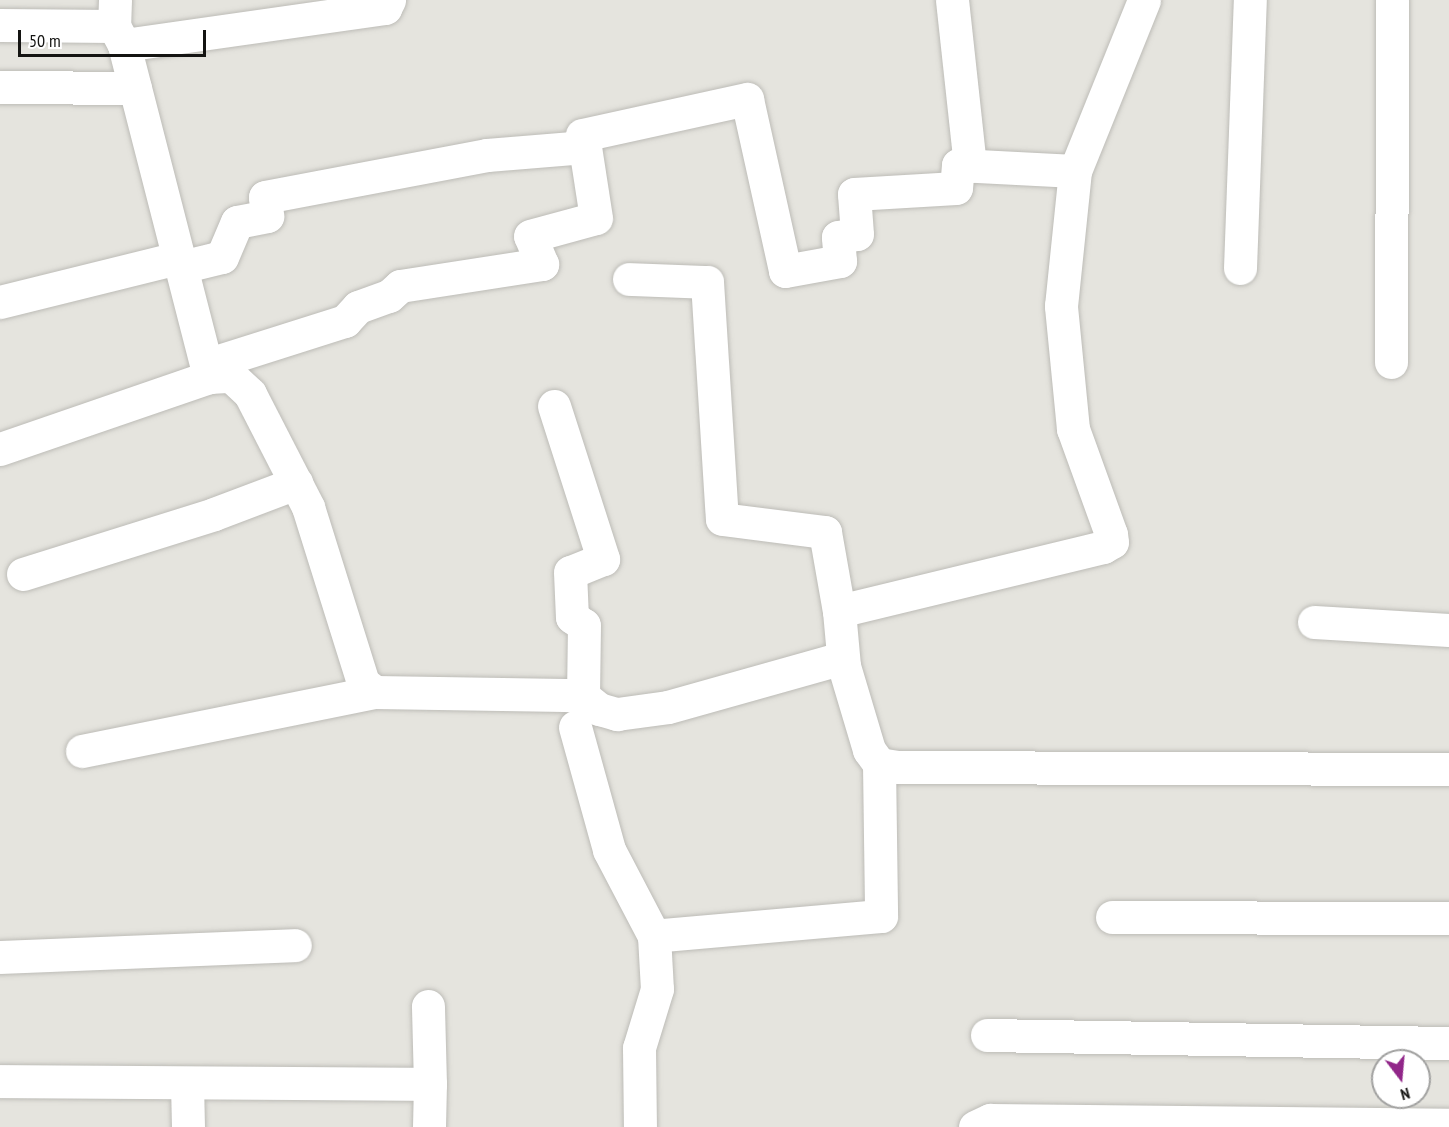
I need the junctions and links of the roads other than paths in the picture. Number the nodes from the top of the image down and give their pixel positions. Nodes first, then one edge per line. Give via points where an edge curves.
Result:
1 (389, 0) edge
2 (952, 0) edge
3 (1144, 0) edge
4 (1250, 0) edge
5 (1392, 0) edge
6 (118, 24) edge
7 (0, 26) edge
8 (0, 87) edge
9 (135, 88) junction
10 (585, 147) junction
11 (970, 166) junction
12 (1076, 171) junction
13 (180, 263) junction
14 (1240, 268) dead end
15 (629, 279) dead end
16 (0, 302) edge
17 (1391, 362) dead end
18 (207, 371) junction
19 (554, 406) dead end
20 (0, 449) edge
21 (296, 483) junction
22 (23, 574) dead end
23 (838, 611) junction
24 (1314, 622) dead end
25 (1449, 630) edge
26 (844, 666) junction
27 (375, 692) junction
28 (579, 712) junction
29 (82, 752) dead end
30 (879, 764) junction
31 (1449, 769) edge
32 (1112, 917) dead end
33 (1449, 918) edge
34 (654, 936) junction
35 (295, 945) dead end
36 (0, 957) edge
37 (428, 1006) dead end
38 (987, 1035) dead end
39 (1449, 1043) edge
40 (0, 1081) edge
41 (187, 1083) junction
42 (430, 1084) junction
43 (1449, 1125) edge
44 (188, 1127) edge
45 (429, 1127) edge
46 (640, 1127) edge
47 (975, 1127) edge

1 - 6 street via 384,8
2 - 11 street
3 - 12 street
4 - 14 street
5 - 17 street
6 - 7 street
6 - 9 street
8 - 9 street
9 - 13 street
10 - 11 street via 582,135 747,99 785,271 840,261 838,237 857,234 854,194 956,188 958,165
10 - 13 street via 487,155 265,196 267,216 237,222 222,257
10 - 18 street via 596,218 530,236 543,264 400,286 388,296 358,307 345,321
11 - 12 street
12 - 23 street via 1061,306 1070,407 1073,429 1112,542
13 - 16 street
13 - 18 street
15 - 23 street via 707,282 722,519 825,532
18 - 20 street
18 - 21 street via 231,376 250,394
19 - 28 street via 603,559 570,572 572,617 584,625
21 - 22 street via 214,514
21 - 27 street via 308,507 363,682
23 - 26 street
24 - 25 street
26 - 28 street via 832,662 668,707 617,714 599,709
26 - 30 street via 870,750
27 - 28 street
27 - 29 street
28 - 34 street via 609,850
30 - 31 street
30 - 34 street via 881,916
32 - 33 street
34 - 46 street via 657,989 639,1048
35 - 36 street
37 - 42 street
38 - 39 street
40 - 41 street
41 - 42 street
41 - 44 street
42 - 45 street
43 - 47 street via 990,1120

